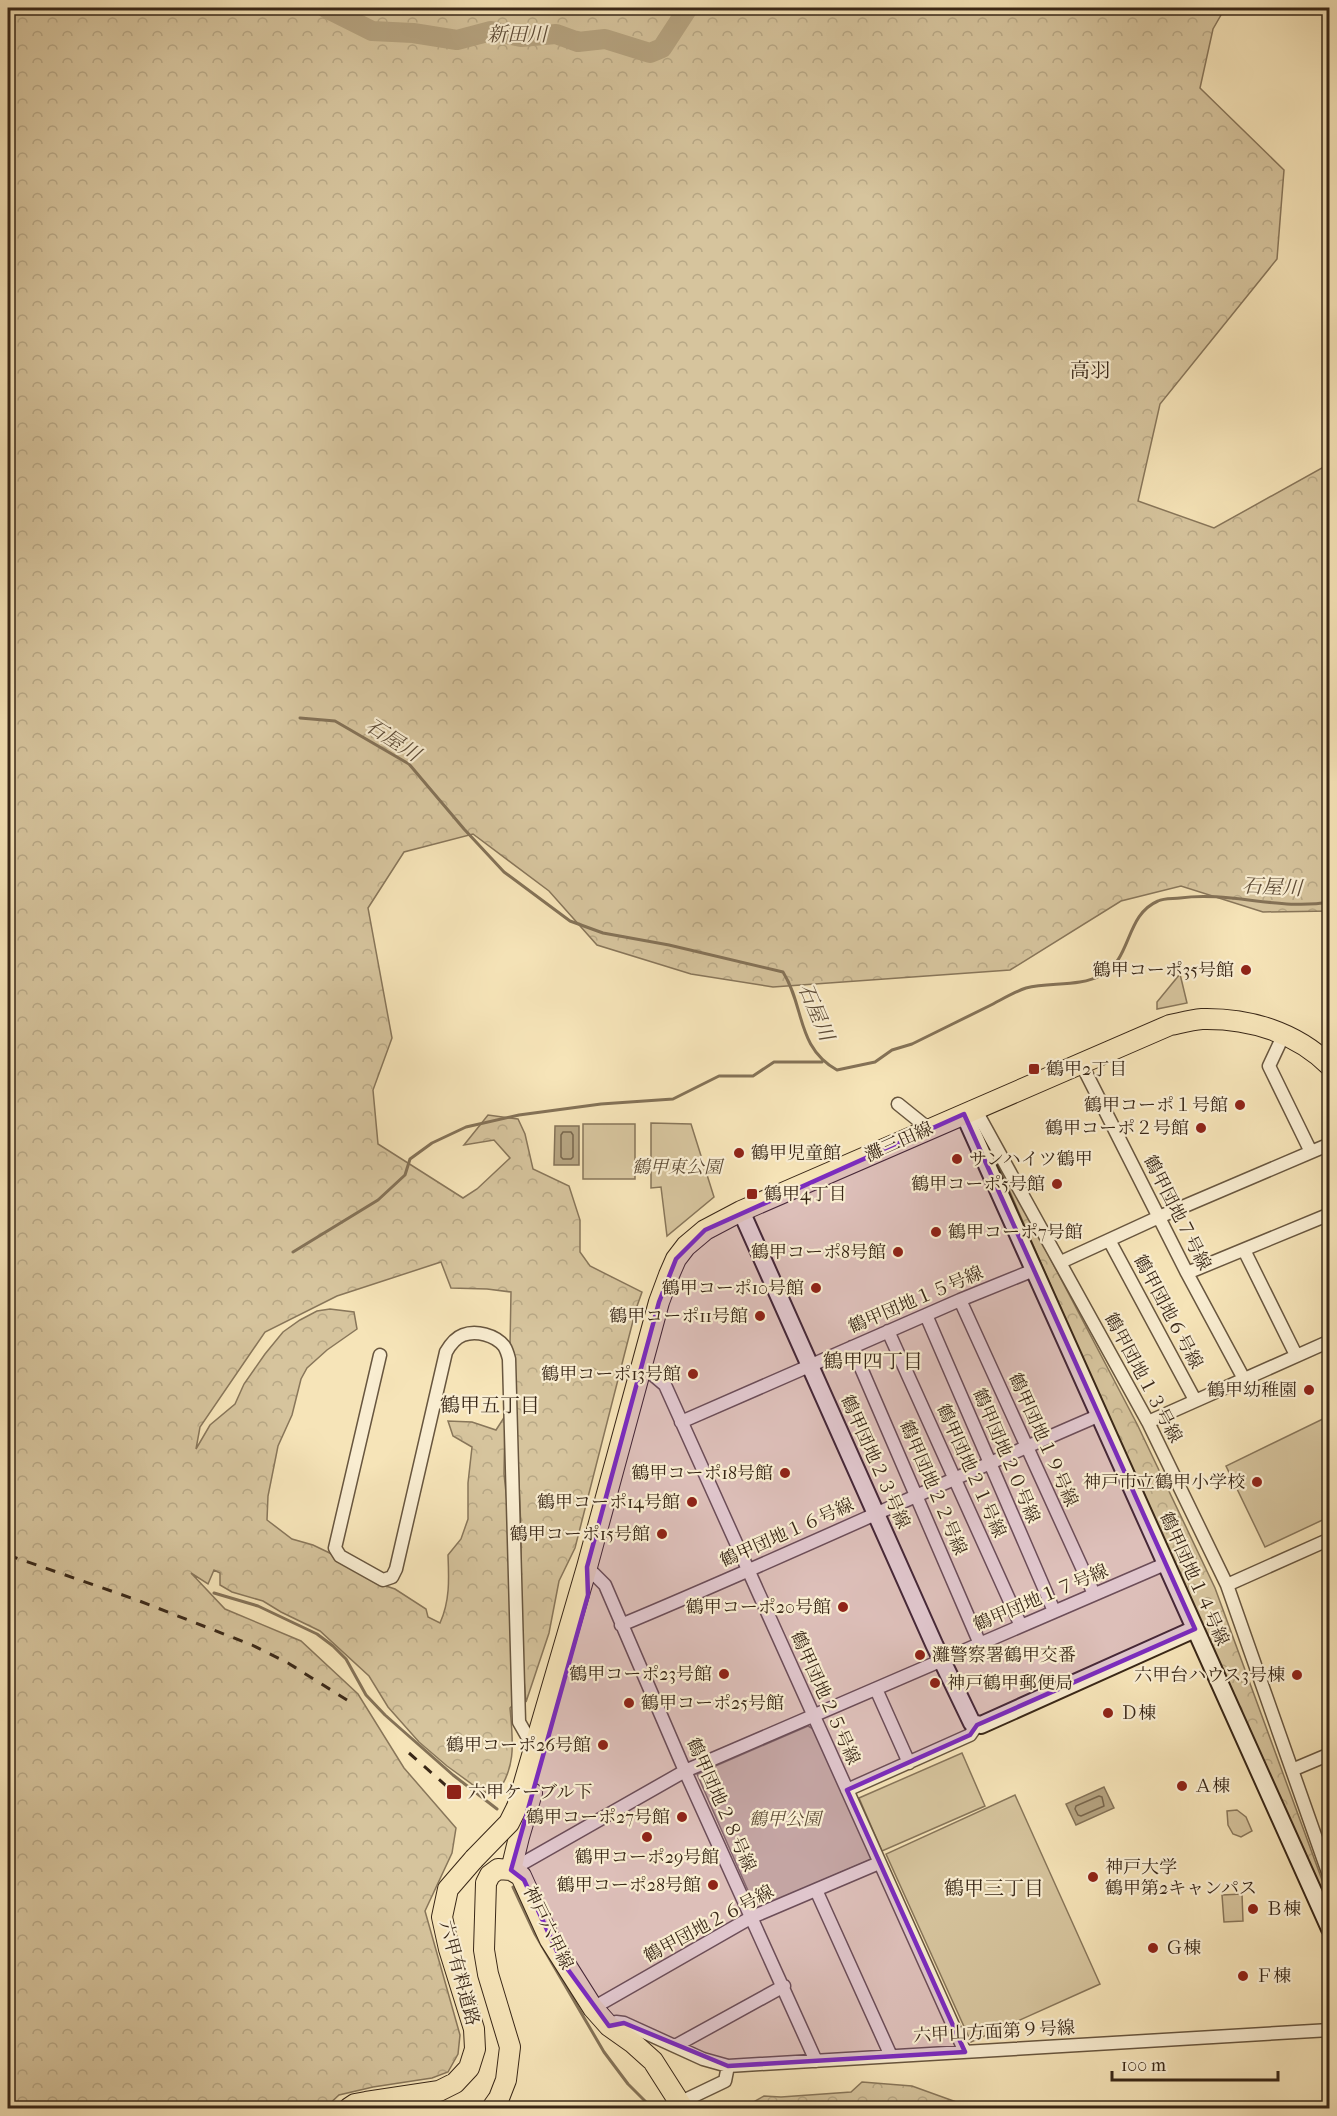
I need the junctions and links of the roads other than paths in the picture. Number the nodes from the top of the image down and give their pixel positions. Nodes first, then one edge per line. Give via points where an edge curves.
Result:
1 (1284, 1034) junction
2 (1081, 1063) junction
3 (1329, 1066) edge
4 (898, 1104) dead end
5 (969, 1112) junction
6 (929, 1129) junction
7 (1329, 1144) edge
8 (1311, 1152) junction
9 (741, 1211) junction
10 (1329, 1214) edge
11 (1159, 1217) junction
12 (1110, 1240) junction
13 (1244, 1250) junction
14 (1061, 1262) junction
15 (1034, 1270) junction
16 (1187, 1273) junction
17 (960, 1300) junction
18 (926, 1315) junction
19 (888, 1331) junction
20 (1329, 1341) edge
21 (852, 1347) junction
22 (380, 1355) dead end
23 (1296, 1355) junction
24 (810, 1365) junction
25 (641, 1371) junction
26 (1244, 1379) junction
27 (1195, 1400) junction
28 (1100, 1415) junction
29 (681, 1422) junction
30 (1148, 1422) junction
31 (1026, 1447) junction
32 (989, 1463) junction
33 (955, 1478) junction
34 (917, 1495) junction
35 (877, 1513) junction
36 (1329, 1539) edge
37 (1165, 1564) junction
38 (587, 1568) junction
39 (748, 1572) junction
40 (1227, 1585) junction
41 (1094, 1594) junction
42 (1054, 1611) junction
43 (621, 1625) junction
44 (1021, 1626) junction
45 (1195, 1629) junction
46 (980, 1644) junction
47 (942, 1659) junction
48 (876, 1689) junction
49 (813, 1716) junction
50 (977, 1725) junction
51 (527, 1736) junction
52 (1329, 1754) edge
53 (909, 1763) junction
54 (1292, 1770) junction
55 (686, 1771) junction
56 (847, 1790) junction
57 (519, 1837) junction
58 (879, 1863) junction
59 (512, 1870) junction
60 (1329, 1878) edge
61 (816, 1890) junction
62 (752, 1917) junction
63 (1329, 1929) edge
64 (784, 1986) junction
65 (593, 2008) junction
66 (609, 2026) junction
67 (1329, 2030) edge
68 (675, 2046) junction
69 (965, 2052) junction
70 (891, 2056) junction
71 (816, 2061) junction
72 (728, 2066) junction
73 (681, 2106) edge
74 (350, 2109) edge
75 (492, 2109) edge

1 - 2 main road, 灘三田線 via 1245,1022 1200,1019 1170,1025
1 - 3 main road, 灘三田線 via 1315,1052
1 - 8 street via 1269,1066
2 - 5 main road, 灘三田線
2 - 11 street, 鶴甲団地７号線
4 - 6 street
5 - 6 main road, 灘三田線
5 - 14 street, 鶴甲団地１３号線
5 - 15 street, 鶴甲団地１４号線
6 - 9 main road, 灘三田線
7 - 8 street
8 - 11 street
9 - 24 street, 鶴甲団地２３号線
9 - 25 main road, 灘三田線 via 705,1230 676,1259 659,1302
10 - 13 street
11 - 12 street
11 - 16 street, 鶴甲団地７号線
12 - 14 street
12 - 27 street, 鶴甲団地６号線
13 - 16 street
13 - 23 street
14 - 30 street, 鶴甲団地１３号線
15 - 17 street, 鶴甲団地１５号線
15 - 28 street, 鶴甲団地１４号線
16 - 26 street, 鶴甲団地７号線
17 - 18 street, 鶴甲団地１５号線
17 - 31 street, 鶴甲団地１９号線
18 - 19 street, 鶴甲団地１５号線
18 - 32 street, 鶴甲団地２０号線
19 - 21 street, 鶴甲団地１５号線
19 - 33 street, 鶴甲団地２１号線
20 - 23 street
21 - 24 street, 鶴甲団地１５号線
21 - 34 street, 鶴甲団地２２号線
22 - 51 street via 335,1548 340,1556 383,1580 392,1577 396,1569 446,1352 452,1342 472,1333 495,1338 504,1346 509,1359 519,1722
23 - 26 street
24 - 29 street, 鶴甲団地１５号線
24 - 35 street, 鶴甲団地２３号線
25 - 29 street, 鶴甲団地２５号線 via 665,1385
25 - 38 main road, 灘三田線
26 - 27 street
27 - 30 street
28 - 31 street, 鶴甲団地１６号線
28 - 37 street, 鶴甲団地１４号線
29 - 39 street, 鶴甲団地２５号線
30 - 40 street, 鶴甲団地１３号線
31 - 32 street, 鶴甲団地１６号線
31 - 41 street, 鶴甲団地１９号線
32 - 33 street, 鶴甲団地１６号線
32 - 42 street, 鶴甲団地２０号線
33 - 34 street, 鶴甲団地１６号線
33 - 44 street, 鶴甲団地２１号線
34 - 35 street, 鶴甲団地１６号線
34 - 46 street, 鶴甲団地２２号線
35 - 39 street, 鶴甲団地１６号線
35 - 47 street, 鶴甲団地２３号線
36 - 40 street
37 - 41 street, 鶴甲団地１７号線
37 - 45 street, 鶴甲団地１４号線
38 - 43 street, 鶴甲団地２８号線 via 605,1585
38 - 51 main road via 572,1588 559,1622
38 - 57 main road via 588,1595
38 - 74 main road, 六甲有料道路, bridge via 517,1808 448,1889 442,1917 474,2029 476,2049 469,2068 455,2084 439,2091 355,2104
39 - 43 street, 鶴甲団地１６号線
39 - 49 street, 鶴甲団地２５号線
40 - 54 street, 鶴甲団地１３号線
41 - 42 street, 鶴甲団地１７号線
42 - 44 street, 鶴甲団地１７号線
43 - 55 street, 鶴甲団地２８号線
44 - 46 street, 鶴甲団地１７号線
45 - 50 street
45 - 63 street, 鶴甲団地１４号線
46 - 47 street, 鶴甲団地１７号線
47 - 48 street, 鶴甲団地１７号線
47 - 50 street, 鶴甲団地２３号線 via 969,1720
48 - 49 street, 鶴甲団地１７号線
48 - 53 street
49 - 55 street, 鶴甲団地１７号線
49 - 56 street, 鶴甲団地２５号線
50 - 53 street via 969,1735
51 - 57 main road via 505,1802 506,1816
52 - 54 street
53 - 56 street
54 - 60 street, 鶴甲団地１３号線
55 - 59 street, 鶴甲団地１７号線
55 - 62 street, 鶴甲団地２８号線
56 - 58 street, 鶴甲団地２５号線
57 - 59 main road
58 - 61 street, 鶴甲団地２６号線
58 - 69 street, 鶴甲団地２５号線
59 - 65 main road, 神戸六甲線 via 524,1880 550,1940
59 - 75 main road, 神戸六甲線 via 496,1870 486,1883 484,1950 510,2047 506,2080
61 - 62 street, 鶴甲団地２６号線
61 - 70 street
62 - 64 street, 鶴甲団地２８号線
62 - 65 street, 鶴甲団地２６号線
64 - 68 street
64 - 71 street, 鶴甲団地２８号線
65 - 66 main road, 神戸六甲線
66 - 68 street via 624,2023
66 - 73 main road, 神戸六甲線 via 653,2061
67 - 69 street, 六甲山方面第９号線
68 - 72 street
69 - 70 street, 六甲山方面第９号線
70 - 71 street, 六甲山方面第９号線
71 - 72 street, 六甲山方面第９号線
72 - 73 street via 725,2081

